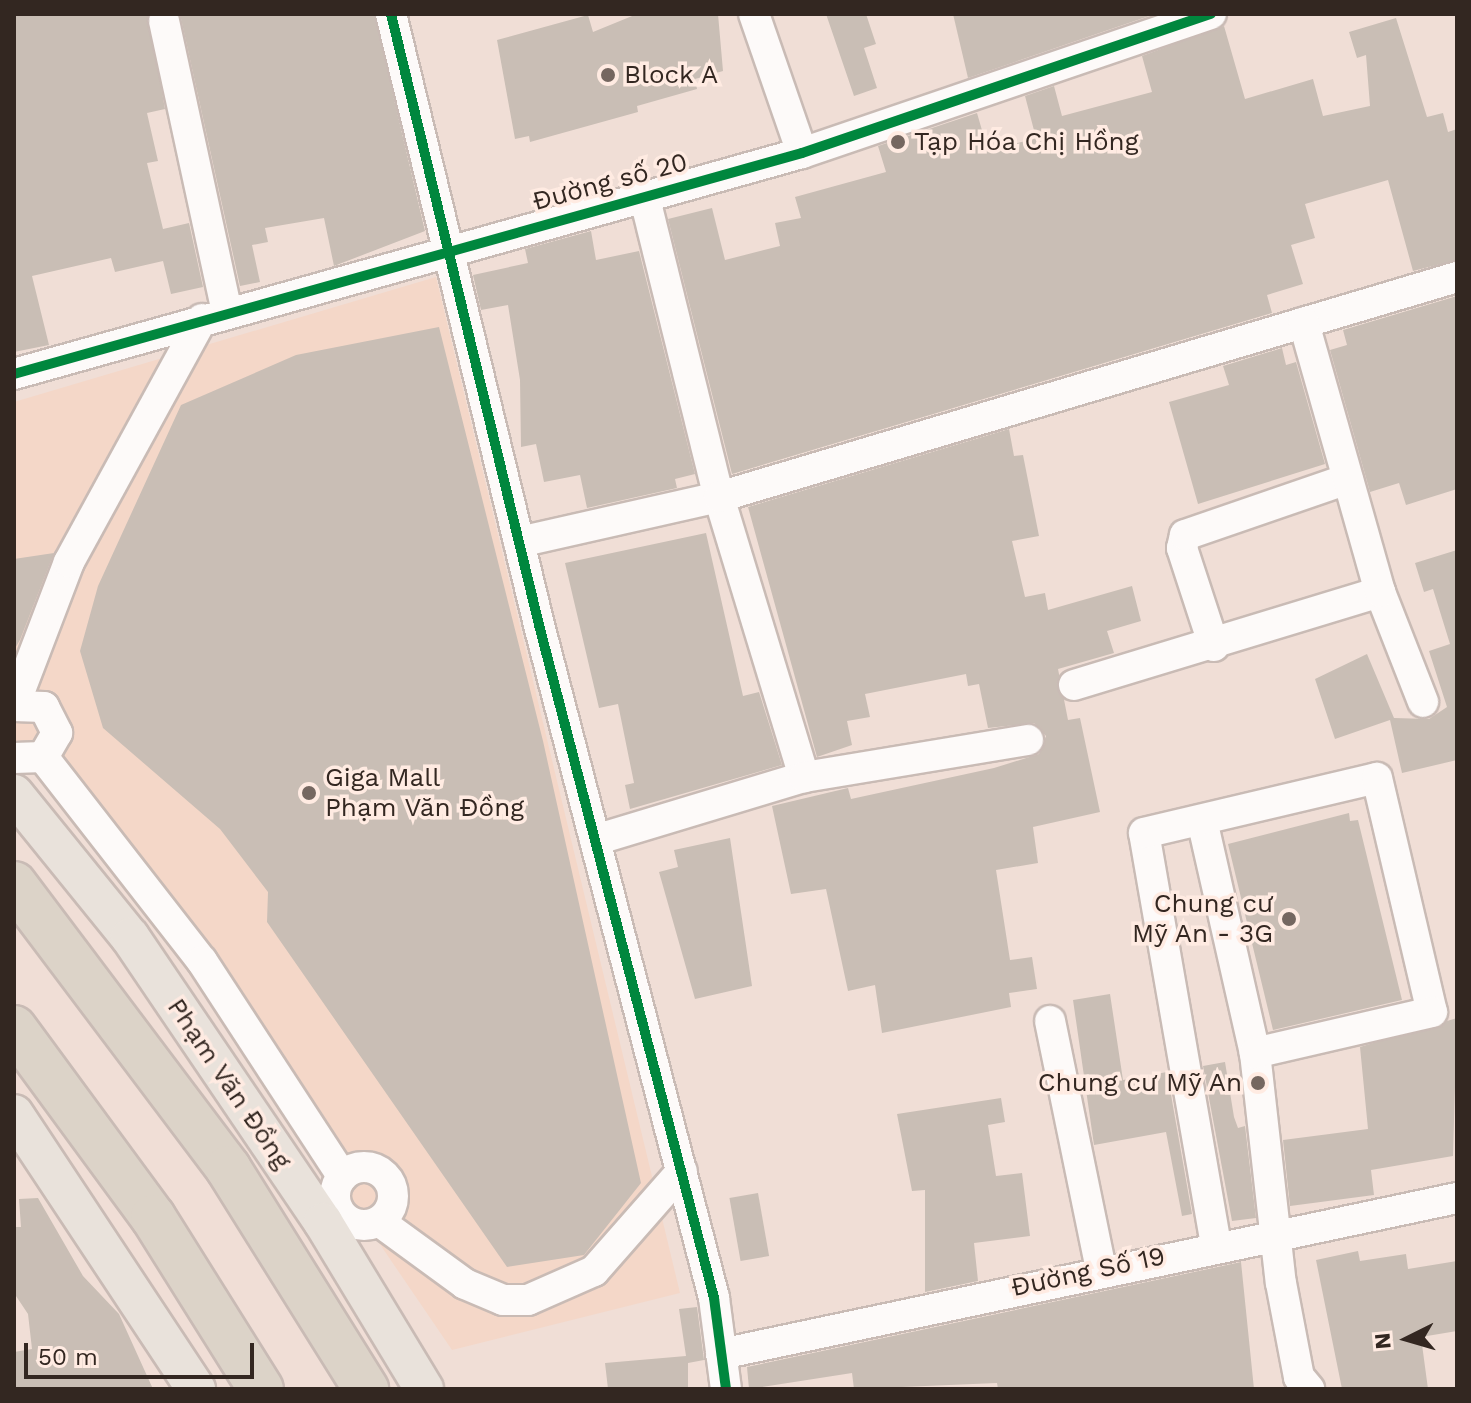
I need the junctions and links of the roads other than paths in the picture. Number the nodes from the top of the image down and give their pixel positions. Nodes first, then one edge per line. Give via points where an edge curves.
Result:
1 (391, 14) edge
2 (754, 14) edge
3 (1211, 14) edge
4 (164, 21) dead end
5 (802, 153) junction
6 (644, 195) junction
7 (450, 247) junction
8 (1457, 277) edge
9 (214, 316) junction
10 (1304, 323) junction
11 (14, 374) edge
12 (1348, 479) junction
13 (719, 497) junction
14 (519, 542) junction
15 (1380, 592) junction
16 (1214, 646) junction
17 (1074, 685) dead end
18 (1423, 702) dead end
19 (14, 706) edge
20 (1028, 740) dead end
21 (29, 757) edge
22 (804, 777) junction
23 (14, 794) edge
24 (1202, 820) junction
25 (595, 840) junction
26 (14, 884) edge
27 (1050, 1021) dead end
28 (14, 1028) edge
29 (1255, 1053) junction
30 (14, 1114) edge
31 (682, 1171) junction
32 (342, 1176) junction
33 (1457, 1198) edge
34 (331, 1217) junction
35 (380, 1222) junction
36 (1277, 1234) junction
37 (1216, 1245) junction
38 (1101, 1269) junction
39 (721, 1354) junction
40 (196, 1389) edge
41 (261, 1389) edge
42 (366, 1389) edge
43 (424, 1389) edge
44 (726, 1389) edge
45 (1309, 1389) edge

1 - 7 street
2 - 5 street
3 - 5 street, Đường số 20
4 - 9 street
5 - 6 street, Đường số 20
6 - 7 street, Đường số 20
6 - 13 street
7 - 9 street, Đường số 20
7 - 14 street
8 - 10 street
9 - 11 street, Đường số 20
9 - 19 street via 69,562
10 - 12 street
10 - 13 street
12 - 15 street
12 - 16 street via 1185,535 1182,548
13 - 14 street
13 - 22 street
14 - 25 street
15 - 16 street
15 - 18 street
16 - 17 street
19 - 21 street via 34,703 51,714 57,733
20 - 22 street
21 - 32 street via 202,961
22 - 25 street
23 - 34 main road, Phạm Văn Đồng via 130,937
24 - 29 street
24 - 29 street via 1377,778 1432,1012
24 - 37 street via 1144,833
25 - 31 street
26 - 42 highway, Phạm Văn Đồng via 228,1168
27 - 38 street
28 - 41 highway via 153,1217
29 - 36 street
30 - 40 main road
31 - 35 street via 594,1271 528,1300 503,1300 465,1284
31 - 39 street
32 - 34 street
32 - 35 street via 370,1167 387,1179 393,1197
33 - 36 street, Đường Số 19
34 - 35 street via 353,1224
34 - 43 main road, Phạm Văn Đồng
36 - 37 street, Đường Số 19
36 - 45 street via 1299,1377
37 - 38 street, Đường Số 19
38 - 39 street, Đường Số 19
39 - 44 street

